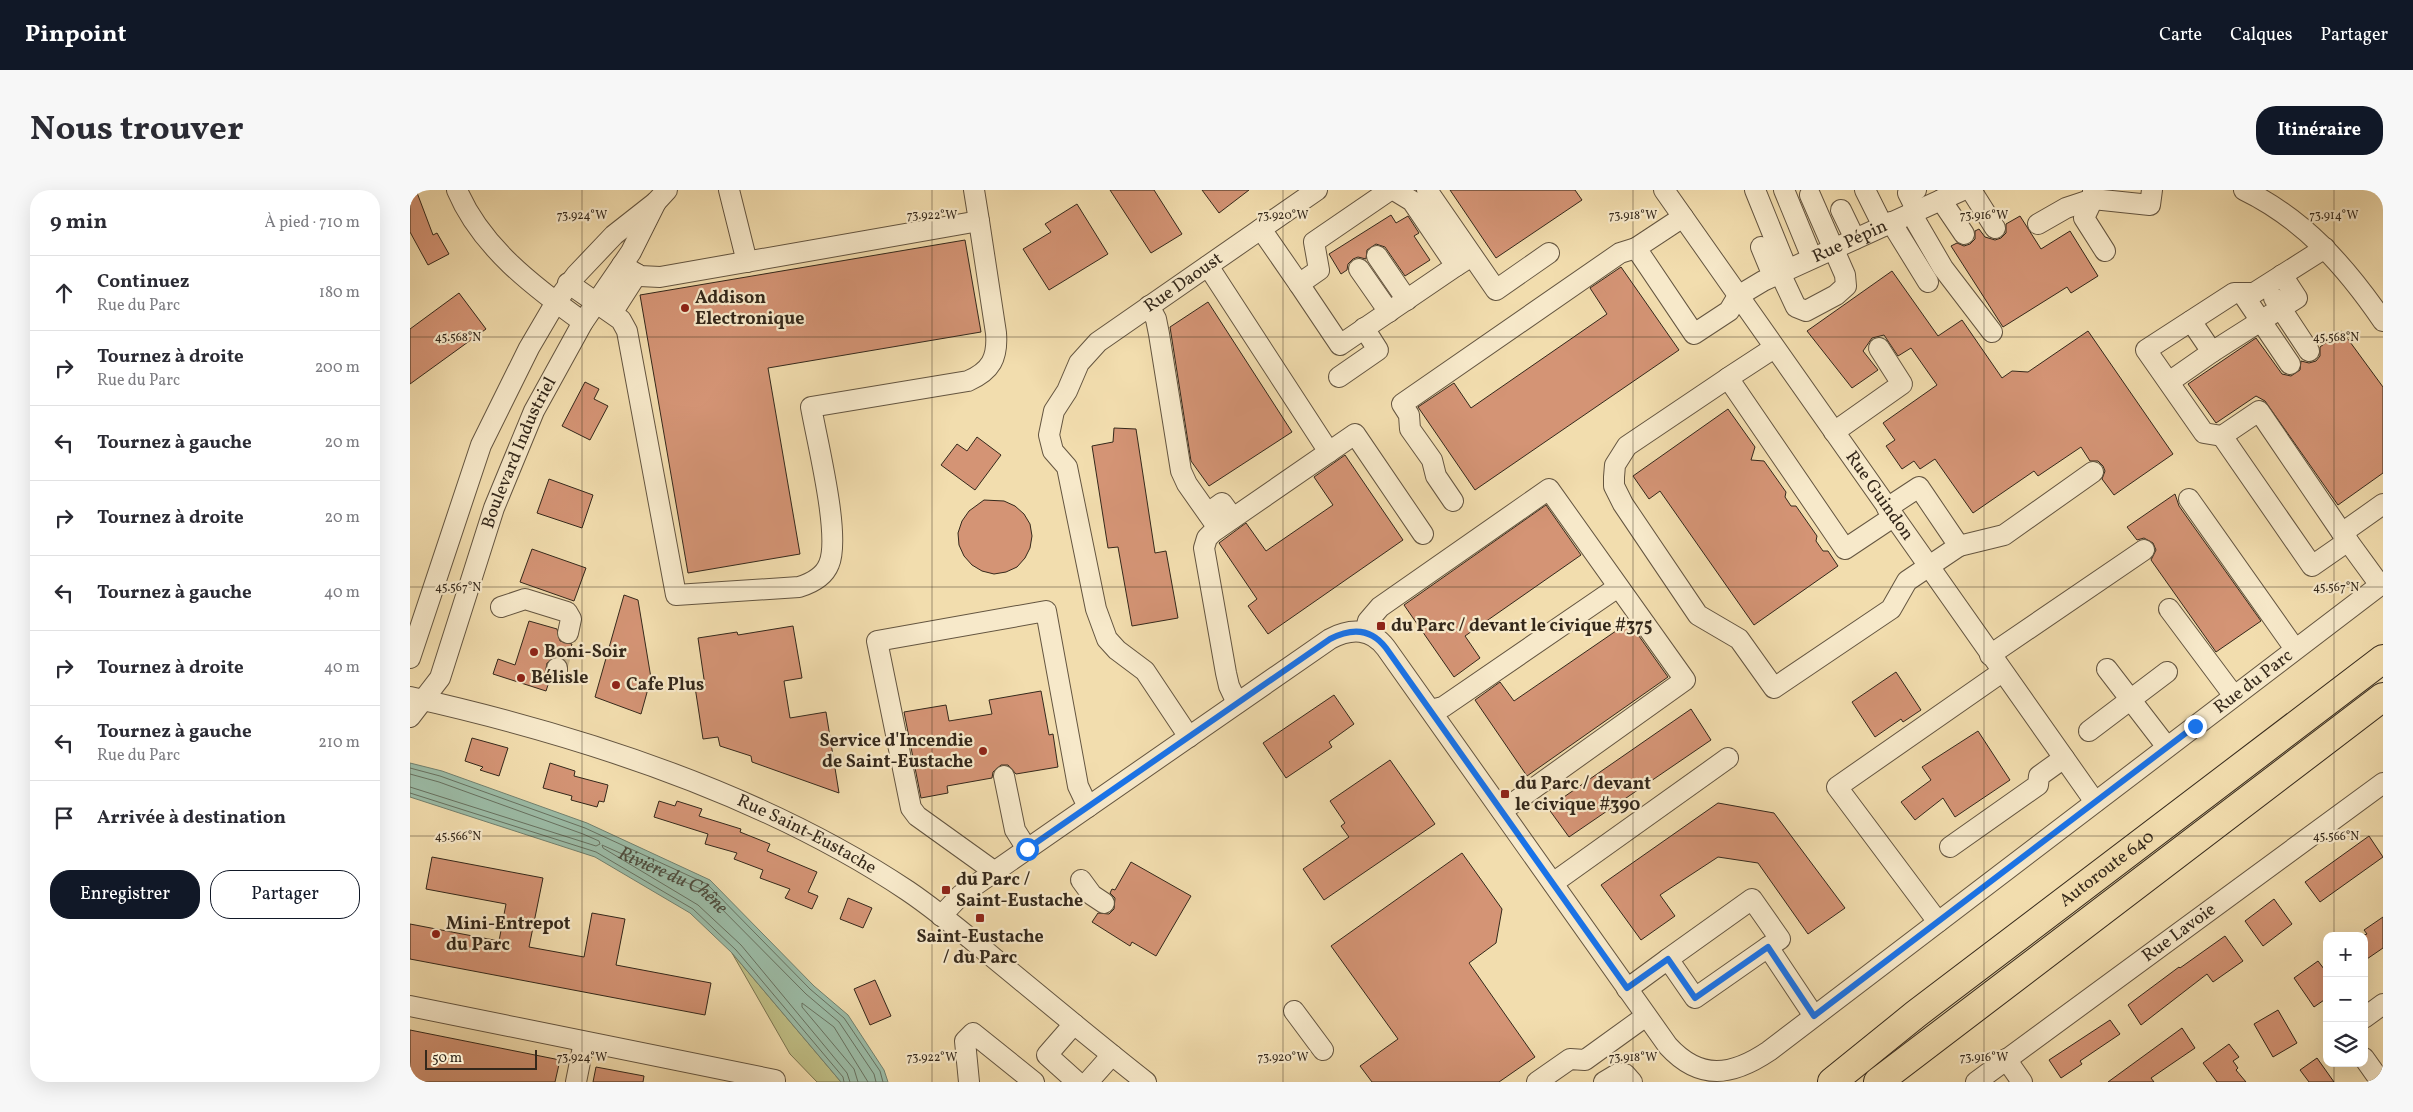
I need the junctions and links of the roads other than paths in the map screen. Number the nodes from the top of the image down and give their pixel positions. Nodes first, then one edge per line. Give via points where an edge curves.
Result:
1 (457, 190) edge
2 (729, 190) edge
3 (974, 190) edge
4 (1390, 190) edge
5 (1394, 190) edge
6 (1427, 190) edge
7 (1664, 190) edge
8 (1755, 190) edge
9 (1784, 190) edge
10 (1865, 190) edge
11 (1963, 190) edge
12 (1971, 190) edge
13 (2152, 190) edge
14 (2244, 190) edge
15 (1305, 193) edge
16 (1810, 194) dead end
17 (2093, 194) edge
18 (662, 196) edge
19 (1912, 200) edge
20 (1941, 200) junction
21 (1842, 210) dead end
22 (1683, 217) junction
23 (979, 221) junction
24 (1887, 224) junction
25 (2038, 224) dead end
26 (1995, 228) dead end
27 (1261, 229) junction
28 (1964, 234) dead end
29 (1855, 239) junction
30 (1761, 247) dead end
31 (1636, 248) junction
32 (2325, 248) junction
33 (1833, 249) junction
34 (2105, 251) dead end
35 (1549, 253) dead end
36 (1377, 256) dead end
37 (1812, 258) junction
38 (1464, 261) junction
39 (747, 262) junction
40 (1208, 266) junction
41 (1359, 269) dead end
42 (630, 270) junction
43 (1780, 273) junction
44 (2274, 280) junction
45 (1928, 282) dead end
46 (568, 283) junction
47 (1299, 284) junction
48 (2242, 293) junction
49 (1738, 296) junction
50 (1407, 300) junction
51 (556, 302) junction
52 (1150, 306) junction
53 (604, 308) junction
54 (2280, 308) junction
55 (1389, 312) junction
56 (2191, 321) junction
57 (2261, 321) junction
58 (2383, 321) edge
59 (583, 322) junction
60 (1364, 328) junction
61 (1992, 332) dead end
62 (1774, 348) junction
63 (1879, 348) dead end
64 (2309, 351) dead end
65 (2212, 352) junction
66 (2290, 364) dead end
67 (1339, 377) dead end
68 (1728, 378) junction
69 (2169, 382) junction
70 (1834, 432) junction
71 (2222, 436) junction
72 (1329, 452) junction
73 (2093, 472) dead end
74 (2188, 499) dead end
75 (1452, 501) dead end
76 (2383, 504) edge
77 (1890, 512) junction
78 (1219, 520) junction
79 (1424, 534) dead end
80 (2345, 537) junction
81 (1959, 546) junction
82 (2144, 550) dead end
83 (1928, 566) junction
84 (2381, 584) edge
85 (1618, 586) junction
86 (501, 607) dead end
87 (2169, 609) dead end
88 (1365, 632) junction
89 (568, 633) tunnel mouth
90 (2383, 645) edge
91 (2295, 649) junction
92 (1990, 655) junction
93 (410, 658) edge
94 (2383, 659) edge
95 (2107, 669) dead end
96 (2002, 672) junction
97 (2168, 672) dead end
98 (2234, 696) junction
99 (2383, 697) edge
100 (416, 699) edge
101 (2131, 699) junction
102 (1237, 703) junction
103 (2383, 705) edge
104 (2320, 707) junction
105 (1431, 710) junction
106 (410, 717) edge
107 (2089, 730) dead end
108 (2339, 731) junction
109 (1189, 737) junction
110 (2167, 747) junction
111 (1728, 758) dead end
112 (2064, 758) junction
113 (1004, 776) dead end
114 (2383, 783) edge
115 (2095, 802) junction
116 (1088, 807) junction
117 (1502, 811) junction
118 (1950, 847) dead end
119 (1027, 849) junction
120 (995, 872) junction
121 (1081, 880) dead end
122 (1553, 883) junction
123 (1104, 903) dead end
124 (941, 916) junction
125 (1938, 922) junction
126 (1768, 947) junction
127 (1668, 959) junction
128 (1627, 988) junction
129 (2383, 1004) edge
130 (410, 1006) edge
131 (1294, 1011) dead end
132 (2368, 1015) edge
133 (1646, 1016) junction
134 (1814, 1016) junction
135 (1074, 1024) junction
136 (584, 1042) junction
137 (1323, 1050) dead end
138 (1047, 1055) junction
139 (1112, 1055) junction
140 (2006, 1059) junction
141 (2368, 1064) edge
142 (1029, 1081) edge
143 (576, 1082) edge
144 (775, 1082) edge
145 (969, 1082) edge
146 (1077, 1082) edge
147 (1088, 1082) edge
148 (1146, 1082) edge
149 (1537, 1082) edge
150 (1604, 1082) edge
151 (1632, 1082) edge
152 (1832, 1082) edge
153 (1878, 1082) edge
154 (1976, 1082) edge
155 (2022, 1082) edge
156 (2381, 1082) edge

1 - 51 street via 486,239
2 - 39 street
3 - 23 street
4 - 47 street via 1314,242 1319,270
5 - 38 street via 1412,201
6 - 38 street
7 - 22 street, Rue Guindon
8 - 43 street
9 - 37 street
10 - 24 street
11 - 20 street, Rue Pépin
12 - 26 street
13 - 17 street via 2150,205
14 - 32 street via 2284,214
15 - 27 street, Rue Daoust
16 - 33 street
17 - 25 street
17 - 34 street via 2084,218
18 - 42 street, Boulevard Industriel
18 - 46 street, Boulevard Industriel via 614,235
19 - 20 street, Rue Pépin
19 - 24 street, Rue Pépin
19 - 61 street via 1943,268
20 - 28 street
21 - 29 street
22 - 31 street
22 - 49 street, Rue Guindon
23 - 39 street
23 - 53 street via 996,332 996,350 986,371 968,381 811,407 834,538 832,557 824,573 809,584 676,594 627,330 621,320
24 - 29 street, Rue Pépin
24 - 45 street
27 - 40 street, Rue Daoust
27 - 47 street
29 - 33 street, Rue Pépin
30 - 43 street
31 - 49 street via 1694,334 1729,311
31 - 75 street via 1620,253 1402,404 1409,415 1410,429 1432,460 1436,476
32 - 44 street
32 - 58 street via 2350,275
33 - 37 street, Rue Pépin
33 - 43 street via 1845,275 1846,286 1812,309 1806,311 1796,306
35 - 38 street via 1496,290
36 - 50 street
37 - 43 street, Rue Pépin
38 - 50 street
39 - 42 street via 660,277 646,277
40 - 52 street, Rue Daoust
40 - 72 street
41 - 55 street
42 - 53 street, Boulevard Industriel
43 - 49 street, Rue Pépin
44 - 48 street via 2254,293
44 - 54 street via 2297,298
46 - 51 street, Boulevard Industriel
46 - 53 street
47 - 60 street via 1340,345
48 - 56 street via 2234,293
48 - 57 street
49 - 62 street, Rue Guindon
50 - 55 street
51 - 59 street
51 - 93 street, Boulevard Industriel via 511,382 481,445
52 - 78 street via 1156,319 1181,471 1187,484
52 - 109 street, Rue Daoust via 1085,354 1051,418 1049,435 1053,451 1067,467 1099,621 1112,646 1145,671
53 - 59 street, Boulevard Industriel
54 - 57 street
54 - 64 street
55 - 60 street
56 - 65 street
56 - 69 street via 2146,350
57 - 65 street
57 - 66 street
59 - 100 street, Boulevard Industriel via 516,449 491,515 440,678
60 - 67 street via 1378,350
62 - 68 street
62 - 70 street, Rue Guindon
63 - 70 street via 1902,384
65 - 69 street
68 - 77 street via 1845,549
68 - 83 street via 1627,446 1615,465 1614,486 1698,615 1739,640 1774,688 1891,608 1907,581
69 - 71 street via 2204,433
70 - 77 street, Rue Guindon
71 - 80 street via 2259,411
71 - 80 street via 2312,566
72 - 78 street
72 - 79 street via 1355,434
73 - 81 street via 2004,535
74 - 91 street
76 - 80 street
77 - 81 street via 1919,487
77 - 83 street, Rue Guindon
78 - 102 street via 1204,548 1226,673
80 - 84 street
81 - 83 street
82 - 92 street
83 - 92 street, Rue Guindon
84 - 91 street, Rue du Parc
85 - 88 street via 1549,490 1380,607 1368,621
85 - 105 street via 1442,707
85 - 117 street via 1685,680
86 - 89 street via 525,598 567,612 571,619
87 - 98 street
88 - 102 street via 1349,631 1330,639
88 - 105 street, Rue du Parc via 1382,642
90 - 104 highway
91 - 98 street, Rue du Parc
92 - 96 street, Rue Guindon
94 - 104 highway, Autoroute 640
95 - 101 street
96 - 112 street, Rue Guindon
96 - 125 street via 1837,787
97 - 101 street
98 - 110 street, Rue du Parc
99 - 108 highway, Autoroute 640
100 - 106 street, Boulevard Industriel
100 - 124 street, Rue Saint-Eustache via 463,709 570,741 722,793 779,818 850,856 910,892
101 - 107 street
101 - 110 street
102 - 109 street
103 - 108 highway
104 - 152 highway, Autoroute 640
105 - 117 street, Rue du Parc
108 - 153 highway, Autoroute 640
109 - 116 street
110 - 115 street, Rue du Parc
111 - 122 street
112 - 115 street, Rue Guindon
112 - 118 street via 2039,776 2038,785
113 - 119 street via 1015,830
114 - 140 street, Rue Lavoie
115 - 125 street, Rue du Parc
116 - 119 street
116 - 120 street via 1078,786 1046,612 877,641 913,813
117 - 122 street, Rue du Parc
119 - 120 street
120 - 124 street via 961,895
121 - 123 street via 1092,895
122 - 128 street, Rue du Parc
124 - 135 street, Rue Saint-Eustache
125 - 134 street, Rue du Parc
126 - 127 street via 1695,998
126 - 127 street via 1780,939 1752,900
126 - 134 street
127 - 128 street
128 - 133 street, Rue du Parc
129 - 132 street
130 - 136 street
131 - 137 street
133 - 134 street, Rue du Parc via 1683,1061 1719,1071 1747,1065
133 - 149 street via 1585,1060 1570,1059
135 - 138 street
135 - 139 street, Rue Saint-Eustache
136 - 143 street
136 - 144 street
138 - 142 street
138 - 146 street
139 - 147 street
139 - 148 street, Rue Saint-Eustache
140 - 154 street, Rue Lavoie
140 - 155 street
141 - 156 street
142 - 145 street via 973,1033 965,1041
150 - 151 street via 1619,1073 1625,1074

